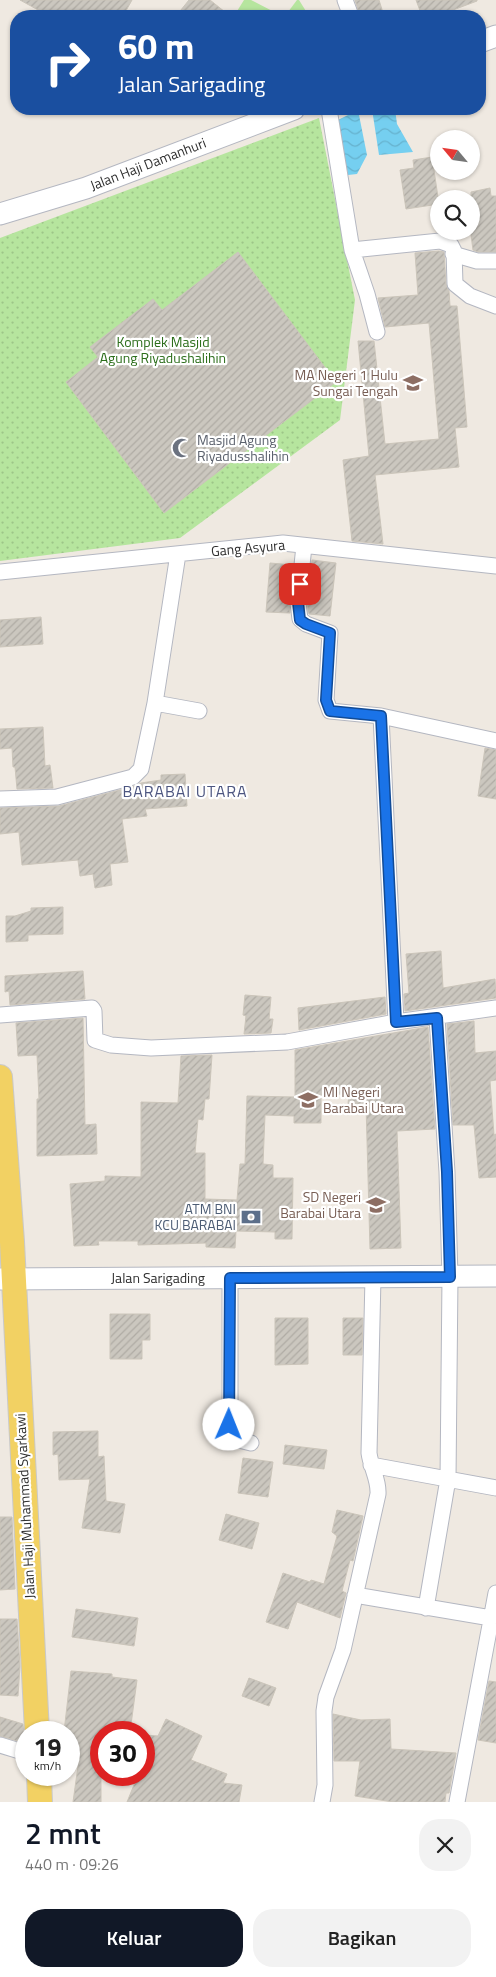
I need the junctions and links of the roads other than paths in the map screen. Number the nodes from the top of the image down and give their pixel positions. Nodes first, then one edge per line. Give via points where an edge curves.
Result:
1 (278, 115) edge
2 (330, 115) edge
3 (0, 214) edge
4 (352, 250) junction
5 (454, 254) junction
6 (496, 260) edge
7 (496, 306) edge
8 (377, 332) dead end
9 (304, 546) junction
10 (178, 554) junction
11 (496, 566) edge
12 (0, 572) edge
13 (155, 704) junction
14 (199, 711) dead end
15 (381, 716) junction
16 (496, 741) edge
17 (0, 798) edge
18 (496, 1008) edge
19 (0, 1015) edge
20 (437, 1018) junction
21 (396, 1022) junction
22 (0, 1077) edge
23 (496, 1276) edge
24 (373, 1277) junction
25 (450, 1277) junction
26 (230, 1278) junction
27 (7, 1279) edge
28 (251, 1443) dead end
29 (371, 1465) junction
30 (448, 1478) junction
31 (496, 1488) edge
32 (496, 1592) edge
33 (354, 1595) junction
34 (426, 1608) junction
35 (491, 1618) junction
36 (36, 1721) edge
37 (0, 1745) edge
38 (15, 1750) edge
39 (39, 1786) edge
40 (40, 1802) edge
41 (322, 1802) edge
42 (457, 1802) edge

1 - 3 street, Jalan Haji Damanhuri via 86,188
2 - 4 street
4 - 5 street via 440,241 451,245
4 - 8 street
5 - 6 street via 477,261
5 - 7 street via 454,284 470,296
9 - 10 street, Gang Asyura via 282,543
9 - 11 street, Gang Asyura
9 - 15 street via 298,602 300,620 330,633 326,700 330,711
10 - 12 street, Gang Asyura
10 - 13 street
13 - 14 street
13 - 17 street via 141,768 133,777 57,797
15 - 16 street
15 - 21 street
18 - 20 street
19 - 21 street via 92,1008 95,1040 111,1045 151,1048 287,1042
20 - 21 street
20 - 25 street
22 - 27 main road, Jalan Haji Muhammad Syarkawi
23 - 25 street, Jalan Sarigading
24 - 25 street, Jalan Sarigading
24 - 26 street, Jalan Sarigading
24 - 29 street
25 - 30 street
26 - 27 street, Jalan Sarigading
26 - 28 street via 230,1438
27 - 36 main road, Jalan Haji Muhammad Syarkawi
29 - 30 street
29 - 33 street via 379,1484 378,1494
30 - 31 street
30 - 34 street
32 - 35 street
33 - 34 street
33 - 41 street via 342,1650 326,1697
34 - 35 street
35 - 42 street
37 - 38 street
39 - 40 main road

